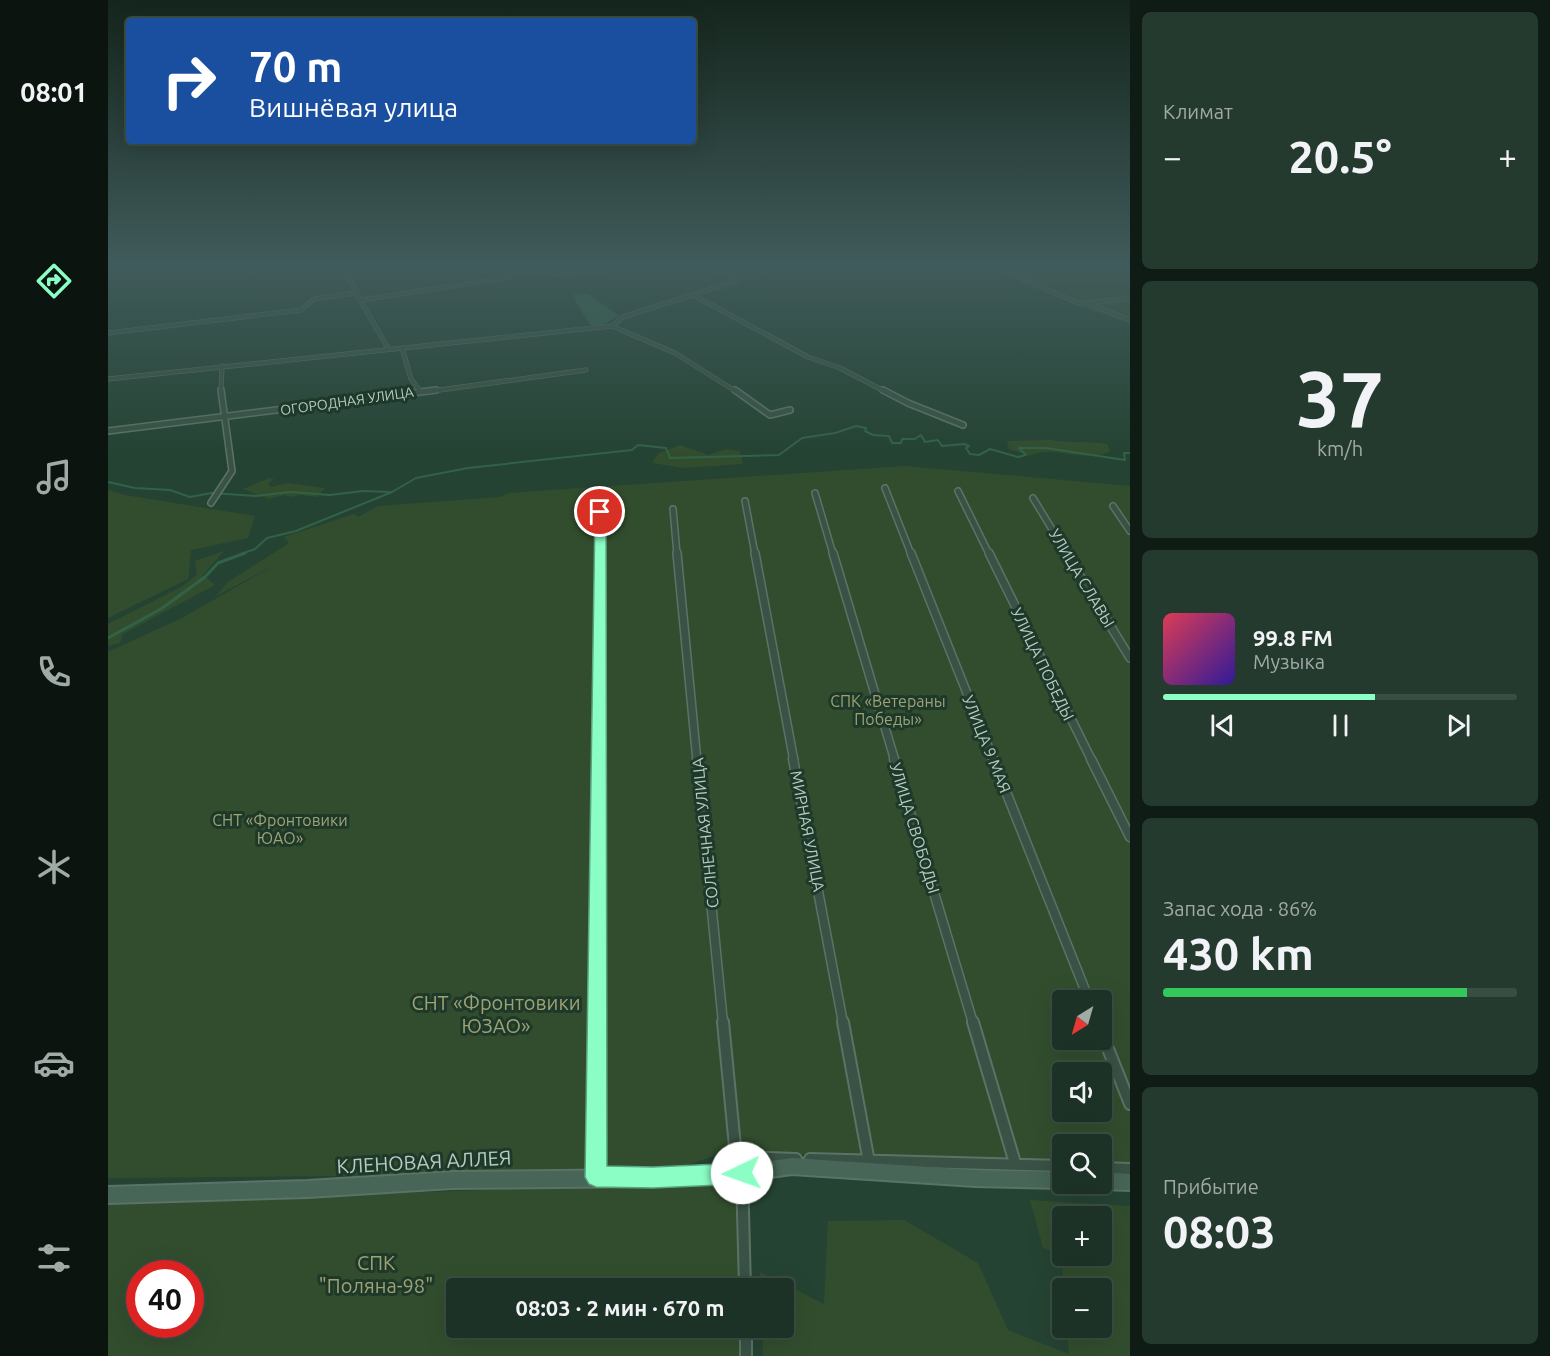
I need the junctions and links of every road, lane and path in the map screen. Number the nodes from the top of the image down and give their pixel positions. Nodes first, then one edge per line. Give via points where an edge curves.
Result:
1 (164, 326) edge
2 (376, 326) edge
3 (609, 326) edge
4 (612, 326) edge
5 (751, 326) edge
6 (108, 333) edge
7 (388, 348) junction
8 (402, 348) junction
9 (222, 366) junction
10 (586, 370) dead end
11 (108, 379) edge
12 (420, 391) junction
13 (790, 410) dead end
14 (225, 416) junction
15 (963, 425) dead end
16 (108, 431) edge
17 (885, 488) dead end
18 (958, 490) dead end
19 (815, 493) dead end
20 (1033, 498) dead end
21 (746, 501) dead end
22 (211, 503) dead end
23 (1113, 506) dead end
24 (673, 509) dead end
25 (600, 512) dead end
26 (1130, 531) edge
27 (1130, 658) edge
28 (1130, 837) edge
29 (1085, 990) edge
30 (1109, 1050) edge
31 (1130, 1104) edge
32 (869, 1162) junction
33 (1015, 1163) junction
34 (1052, 1165) edge
35 (1112, 1168) edge
36 (1130, 1169) edge
37 (742, 1173) junction
38 (596, 1177) junction
39 (1052, 1180) edge
40 (1112, 1181) edge
41 (1130, 1182) edge
42 (108, 1195) edge
43 (745, 1278) edge
44 (746, 1338) edge
45 (746, 1356) edge

1 - 6 street
2 - 7 street
3 - 8 street
4 - 13 street via 646,337 683,356 770,415
5 - 15 street via 808,357
7 - 8 street
7 - 9 street
8 - 12 street via 411,379
9 - 11 street
9 - 14 street
10 - 12 street, ОГОРОДНАЯ УЛИЦА
12 - 14 street, ОГОРОДНАЯ УЛИЦА
14 - 16 street, ОГОРОДНАЯ УЛИЦА
14 - 22 street via 232,471
17 - 29 street, УЛИЦА 9 МАЯ
18 - 28 street, УЛИЦА ПОБЕДЫ
19 - 33 street, УЛИЦА СВОБОДЫ
20 - 27 street, УЛИЦА СЛАВЫ
21 - 32 street, МИРНАЯ УЛИЦА
23 - 26 street
24 - 32 street, СОЛНЕЧНАЯ УЛИЦА via 736,1157
25 - 38 street
30 - 31 street
32 - 33 street
33 - 34 street
35 - 36 street
37 - 38 street, КЛЕНОВАЯ АЛЛЕЯ
37 - 39 street, КЛЕНОВАЯ АЛЛЕЯ via 792,1166
37 - 43 street
38 - 42 street, КЛЕНОВАЯ АЛЛЕЯ
40 - 41 street
44 - 45 street

